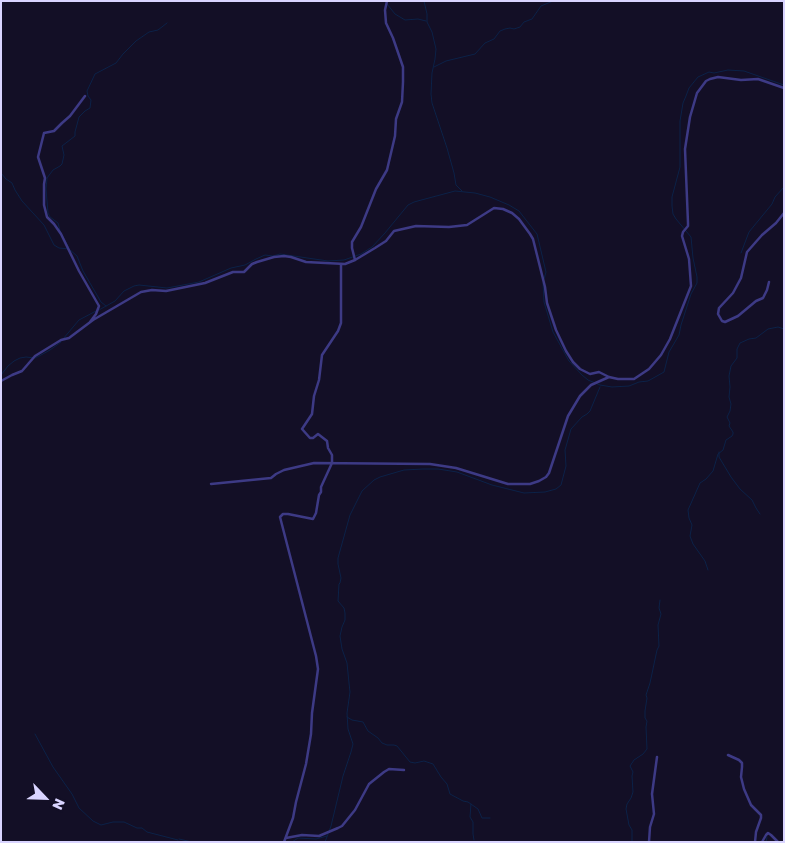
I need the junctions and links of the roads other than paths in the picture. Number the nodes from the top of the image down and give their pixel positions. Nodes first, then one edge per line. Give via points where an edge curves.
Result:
1 (387, 1) edge
2 (784, 88) edge
3 (85, 96) dead end
4 (784, 213) edge
5 (355, 260) junction
6 (341, 264) junction
7 (769, 282) dead end
8 (90, 323) junction
9 (609, 377) junction
10 (1, 380) edge
11 (332, 463) junction
12 (211, 484) dead end
13 (728, 755) dead end
14 (657, 757) dead end
15 (404, 770) dead end
16 (286, 838) junction
17 (284, 842) edge
18 (649, 842) edge
19 (755, 842) edge
20 (762, 842) edge
21 (778, 842) edge

1 - 5 street via 386,23 403,67 402,102 387,170 352,242
2 - 9 street via 758,79 718,77 706,81 697,93 685,149 688,226 682,236 689,259 691,286 666,348 654,364 634,379
3 - 8 street via 54,131 44,132 38,157 45,178 46,213 61,234 99,306
4 - 7 street via 747,252 742,278 733,294 719,308 722,321 738,316 763,298
5 - 6 street
5 - 9 street via 386,241 394,231 416,226 466,225 494,208 508,210 520,219 533,239 551,317 566,351 583,371 590,374 599,372
6 - 8 street via 306,262 284,256 269,258 252,264 244,272 230,273 211,282 166,291 141,292
6 - 11 street via 341,323 322,356 312,414 302,429 310,438 318,434 327,441
8 - 10 street via 34,356 22,371
9 - 11 street via 591,385 580,396 568,416 549,473 530,484 508,484 456,468 430,464
11 - 12 street via 288,468 271,478
11 - 16 street via 321,487 313,519 288,514 280,517 318,668 306,764
13 - 19 street via 742,763 744,789 751,805 761,816
14 - 18 street
15 - 16 street via 390,769 369,784 357,807 338,828 319,836
16 - 17 street
20 - 21 street via 768,834

